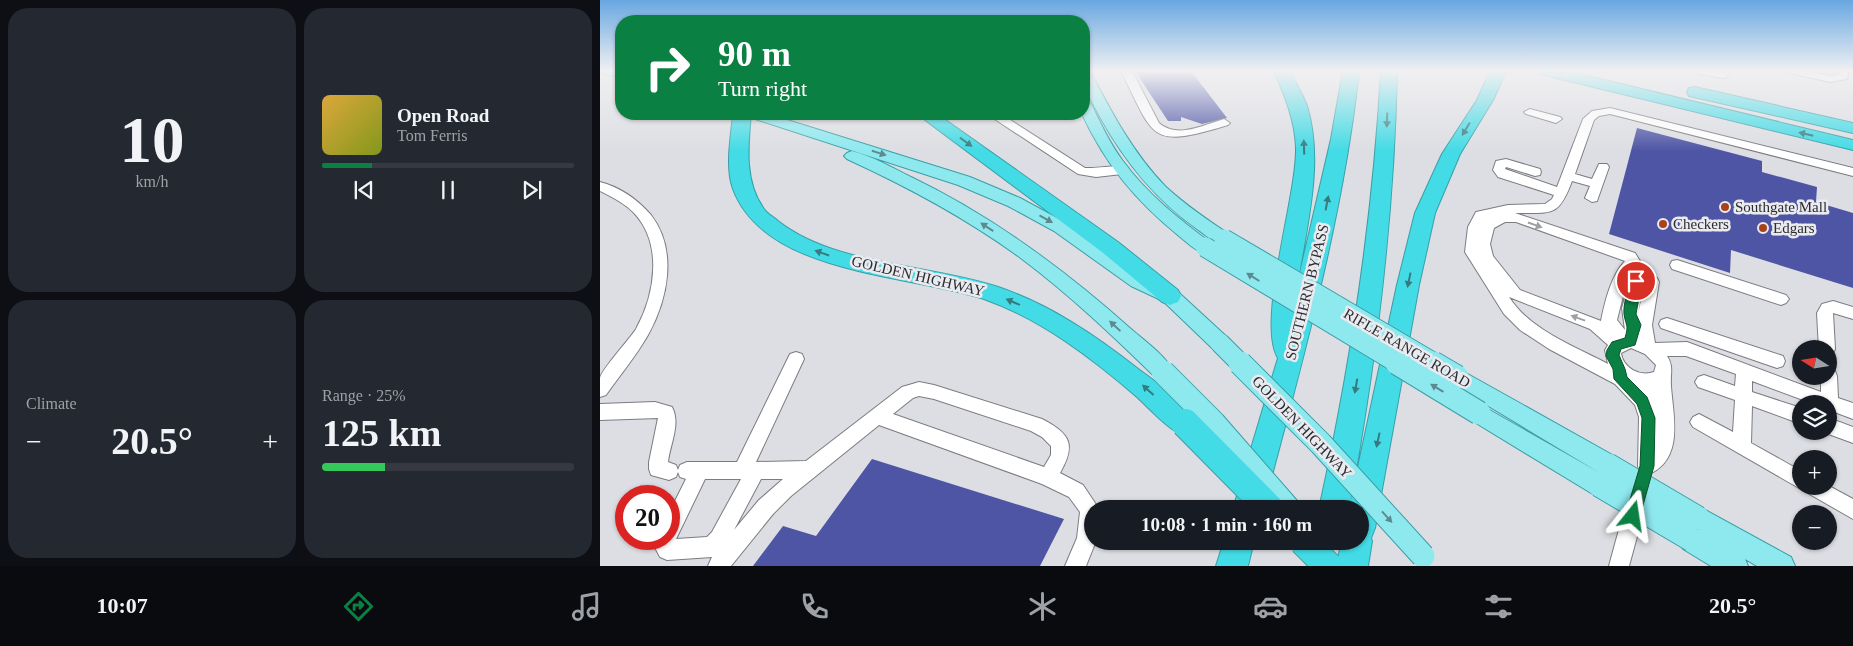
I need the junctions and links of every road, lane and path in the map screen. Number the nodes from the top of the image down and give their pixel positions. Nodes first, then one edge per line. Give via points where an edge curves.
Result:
1 (1098, 97) edge
2 (1140, 97) edge
3 (1294, 97) edge
4 (1348, 97) edge
5 (1388, 97) edge
6 (1486, 97) edge
7 (1677, 97) edge
8 (1715, 97) edge
9 (1530, 112) dead end
10 (1090, 116) edge
11 (1556, 119) dead end
12 (742, 120) edge
13 (769, 120) edge
14 (773, 120) edge
15 (934, 120) edge
16 (1002, 120) edge
17 (1224, 123) dead end
18 (1853, 132) edge
19 (1603, 167) dead end
20 (1122, 170) junction
21 (1535, 172) dead end
22 (1853, 172) edge
23 (1568, 176) junction
24 (1597, 184) junction
25 (600, 186) edge
26 (1561, 193) junction
27 (1592, 198) dead end
28 (1677, 265) dead end
29 (1170, 296) junction
30 (1781, 300) dead end
31 (1853, 312) edge
32 (1667, 324) dead end
33 (1826, 340) edge
34 (1220, 343) joint
35 (1650, 348) junction
36 (1738, 348) junction
37 (1702, 356) junction
38 (796, 359) dead end
39 (1623, 359) junction
40 (1777, 361) dead end
41 (1288, 369) junction
42 (1663, 370) junction
43 (1741, 370) junction
44 (1163, 372) joint
45 (1704, 382) dead end
46 (600, 390) edge
47 (1808, 395) edge
48 (1745, 396) junction
49 (1837, 406) edge
50 (600, 412) edge
51 (1853, 412) edge
52 (1792, 413) edge
53 (878, 417) junction
54 (1699, 422) dead end
55 (1837, 429) edge
56 (1853, 435) edge
57 (1742, 446) junction
58 (1647, 466) junction
59 (810, 470) junction
60 (685, 471) junction
61 (748, 471) junction
62 (1603, 475) junction
63 (1792, 475) edge
64 (1048, 478) junction
65 (680, 490) edge
66 (1827, 495) edge
67 (1251, 500) edge
68 (1261, 500) edge
69 (1281, 500) edge
70 (1336, 500) edge
71 (1366, 500) edge
72 (1853, 510) edge
73 (1695, 529) junction
74 (680, 549) edge
75 (1236, 550) edge
76 (1312, 550) edge
77 (1320, 550) edge
78 (1325, 550) edge
79 (1355, 550) edge
80 (1427, 561) edge
81 (718, 566) edge
82 (1075, 566) edge
83 (1232, 566) edge
84 (1322, 566) edge
85 (1328, 566) edge
86 (1332, 566) edge
87 (1352, 566) edge
88 (1619, 566) edge
89 (1735, 566) edge
90 (1782, 566) edge

1 - 62 main road, RIFLE RANGE ROAD, bridge via 1129,152 1152,182 1194,219 1457,377
2 - 17 street via 1154,125 1162,132 1181,134
41 -> 3 highway via 1283,306 1301,201 1304,147
41 -> 4 highway, SOUTHERN BYPASS via 1319,246
5 -> 70 highway via 1386,164 1378,240 1361,360
6 -> 71 highway via 1451,154 1423,221
18 -> 7 highway
8 - 18 highway
9 - 11 street
10 - 20 main road, RIFLE RANGE ROAD
68 -> 12 highway, GOLDEN HIGHWAY, bridge via 1140,383 1061,326 992,294 832,256 779,234 761,219 747,198 740,173
44 -> 13 main road via 1075,291 988,227 896,175
14 -> 29 main road via 964,181 1014,202 1060,227 1138,281
15 -> 29 highway, GOLDEN HIGHWAY via 1110,246
16 - 20 street via 1082,171
19 - 24 street
62 -> 20 main road, RIFLE RANGE ROAD, bridge via 1478,413 1205,247 1162,214
21 - 26 street via 1506,163 1500,164 1499,170
22 - 23 street via 1610,111 1596,113 1589,119
23 - 24 street
23 - 26 street
24 - 27 street
25 - 46 street via 622,195 639,208 651,223 661,254 661,282 645,325
26 - 39 street via 1558,201 1548,208 1508,209 1481,215 1475,227 1472,252 1509,310 1526,326 1576,357
28 - 30 street
29 - 34 main road, GOLDEN HIGHWAY
31 - 33 street via 1827,308
32 - 36 street
34 -> 80 main road, GOLDEN HIGHWAY, bridge via 1321,444
35 - 37 street via 1686,349
35 - 39 street
35 - 39 street via 1644,340 1643,329 1652,282 1639,278 1630,308 1634,325
35 - 42 street
36 - 40 street
36 - 43 street
37 - 42 street via 1668,360
37 - 43 street
38 - 61 street
39 -> 39 street via 1607,333 1596,325 1515,294 1508,288 1486,257 1483,244 1488,226 1494,220 1517,218 1630,257 1633,261 1620,280 1609,320
39 - 42 street via 1651,382
39 - 58 street via 1646,387 1656,406 1656,430
41 - 67 highway, SOUTHERN BYPASS
42 - 58 street via 1666,434 1660,454
43 - 47 street
43 - 48 street
44 - 69 main road, bridge via 1214,423
45 - 48 street
48 - 52 street
48 - 57 street
49 - 51 street
50 - 60 street via 666,412 668,421 658,469
53 - 59 street
53 - 64 street
53 - 64 street via 908,392 920,389 1036,424 1060,443 1060,456
54 - 57 street
55 - 56 street
57 - 63 street
58 - 88 street
59 - 61 street
59 - 81 street via 766,507
60 - 61 street
60 - 65 street
61 - 74 street via 719,538 710,547
62 - 73 main road, RIFLE RANGE ROAD, bridge
64 - 82 street via 1076,491 1090,510 1087,539
66 - 72 street
73 - 89 main road, RIFLE RANGE ROAD
73 - 90 main road, RIFLE RANGE ROAD
75 - 83 highway
76 - 85 highway, bridge
77 - 86 main road
78 - 84 highway
79 - 87 highway

